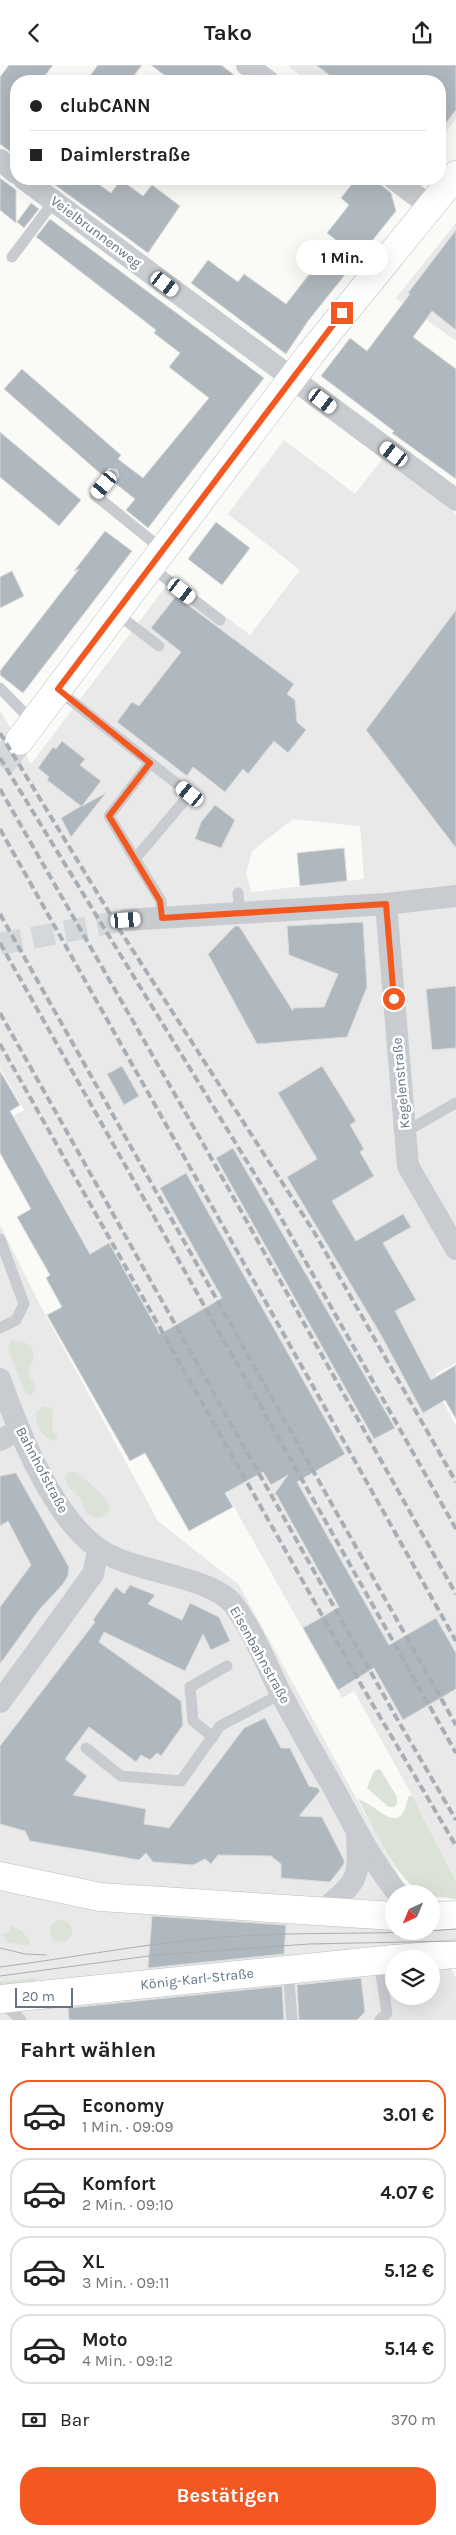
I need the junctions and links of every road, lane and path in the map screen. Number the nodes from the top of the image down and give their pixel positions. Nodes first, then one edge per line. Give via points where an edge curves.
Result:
1 (0, 160) edge
2 (10, 168) edge
3 (456, 175) edge
4 (32, 185) edge
5 (402, 185) edge
6 (54, 201) junction
7 (431, 207) junction
8 (12, 257) dead end
9 (293, 379) junction
10 (112, 475) dead end
11 (456, 500) edge
12 (157, 559) junction
13 (116, 613) junction
14 (220, 620) dead end
15 (159, 646) dead end
16 (0, 688) edge
17 (58, 689) junction
18 (26, 732) joint
19 (150, 763) junction
20 (135, 859) junction
21 (456, 896) edge
22 (386, 904) junction
23 (162, 918) junction
24 (126, 920) tunnel mouth
25 (456, 1103) edge
26 (405, 1132) junction
27 (0, 1239) edge
28 (456, 1249) edge
29 (0, 1328) edge
30 (0, 1379) edge
31 (20, 1430) junction
32 (0, 1440) edge
33 (98, 1555) junction
34 (227, 1666) dead end
35 (281, 1694) junction
36 (0, 1702) edge
37 (213, 1737) junction
38 (86, 1748) dead end
39 (357, 1831) junction
40 (0, 1876) edge
41 (392, 1885) edge
42 (322, 1911) junction
43 (385, 1914) edge
44 (456, 1915) edge
45 (440, 1916) edge
46 (456, 1954) edge
47 (440, 1955) edge
48 (385, 1959) edge
49 (288, 1969) junction
50 (0, 2000) edge
51 (387, 2005) edge
52 (21, 2020) edge
53 (292, 2020) edge
54 (380, 2020) edge

1 - 2 street
3 - 7 main road
4 - 6 street, Veielbrunnenweg
5 - 7 street
6 - 8 lane
6 - 9 street, Veielbrunnenweg
7 - 9 main road via 352,301
9 - 11 street, Veielbrunnenweg
9 - 12 main road
10 - 12 lane via 96,495
12 - 13 main road
12 - 14 lane
13 - 15 lane
13 - 17 main road
16 - 18 lane
17 - 18 main road
17 - 19 lane
19 - 20 lane via 109,816
19 - 20 lane via 190,794
20 - 23 lane via 160,901
21 - 22 street
22 - 23 street via 239,903
22 - 26 street, Kegelenstraße
23 - 24 street
25 - 26 lane
26 - 28 street, Kegelenstraße via 408,1166
27 - 29 lane via 24,1304 16,1320
30 - 31 street, Bahnhofstraße
31 - 32 street
31 - 33 street, Bahnhofstraße via 57,1503
33 - 35 street, Eisenbahnstraße via 110,1556 224,1595 245,1622
33 - 36 street via 93,1574
34 - 37 lane via 190,1687 193,1721
35 - 37 lane via 220,1726
35 - 39 street, Eisenbahnstraße
37 - 38 lane via 181,1781 121,1776
39 - 41 street, Eisenbahnstraße
39 - 42 street, Eisenbahnstraße via 358,1873 353,1884
40 - 42 main road via 100,1897
42 - 43 main road
44 - 45 main road
46 - 47 main road, König-Karl-Straße
48 - 49 main road, König-Karl-Straße
49 - 50 main road, König-Karl-Straße
49 - 53 lane
50 - 52 lane
51 - 54 lane via 387,2013

